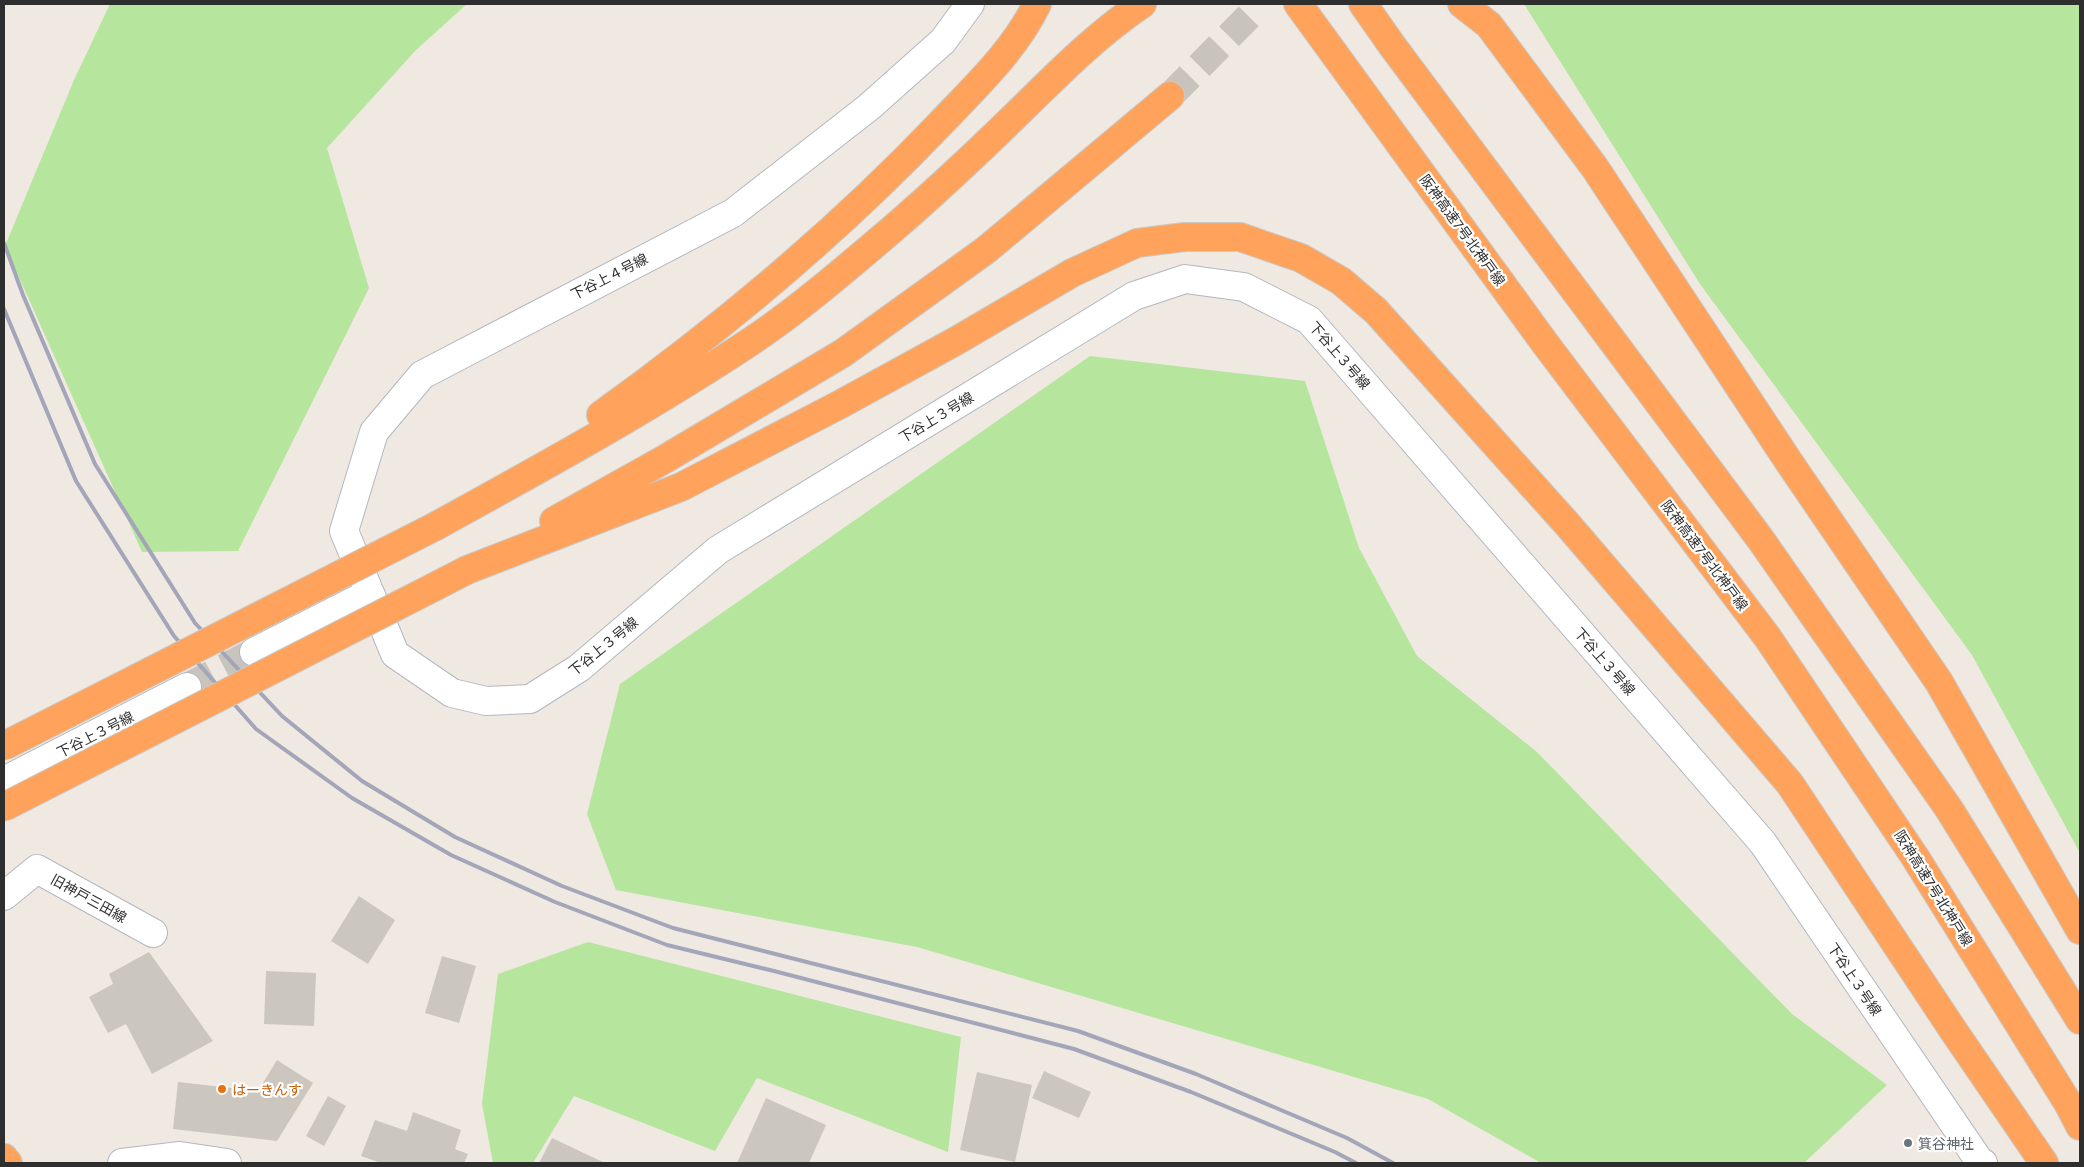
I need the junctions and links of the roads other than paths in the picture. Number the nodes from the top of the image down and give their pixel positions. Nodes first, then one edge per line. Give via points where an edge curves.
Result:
1 (970, 4) edge
2 (1037, 4) edge
3 (1142, 4) edge
4 (1298, 4) edge
5 (1363, 4) edge
6 (1462, 4) edge
7 (1170, 96) tunnel mouth
8 (436, 526) junction
9 (467, 570) junction
10 (370, 593) junction
11 (254, 652) tunnel mouth
12 (187, 686) tunnel mouth
13 (4, 746) edge
14 (4, 781) edge
15 (4, 807) edge
16 (4, 896) edge
17 (2080, 930) edge
18 (153, 933) dead end
19 (2080, 1020) edge
20 (2074, 1115) edge
21 (4, 1158) edge
22 (8, 1163) edge
23 (122, 1163) edge
24 (227, 1163) edge
25 (1983, 1163) edge
26 (2044, 1163) edge

1 - 10 street, 下谷上４号線 via 943,41 869,107 733,213 422,375 374,432 344,531
2 - 8 highway via 1003,56 973,90 908,158 775,279 709,335 628,396 548,454
3 - 8 highway via 1093,41 877,242 793,310 747,344 637,413
4 - 20 highway, 阪神高速7号北神戸線 via 1547,346 1768,638 1915,857
5 - 19 highway via 1761,540 1949,809
6 - 17 highway via 1488,25 1595,168 1939,682
7 - 9 highway via 986,250 843,353 665,459
8 - 13 highway, bridge
9 - 15 highway, bridge
9 - 26 highway via 681,487 956,342 1072,272 1137,243 1185,237 1240,237 1301,258 1342,281 1376,311 1568,525 1790,784
10 - 11 street
10 - 25 street, 下谷上３号線 via 395,654 452,693 486,701 530,699 579,668 718,550 1134,296 1185,279 1244,287 1309,320 1763,842 1920,1076
12 - 14 street, 下谷上３号線
16 - 18 street, 旧神戸三田線 via 37,869
21 - 22 highway
23 - 24 street via 180,1156

